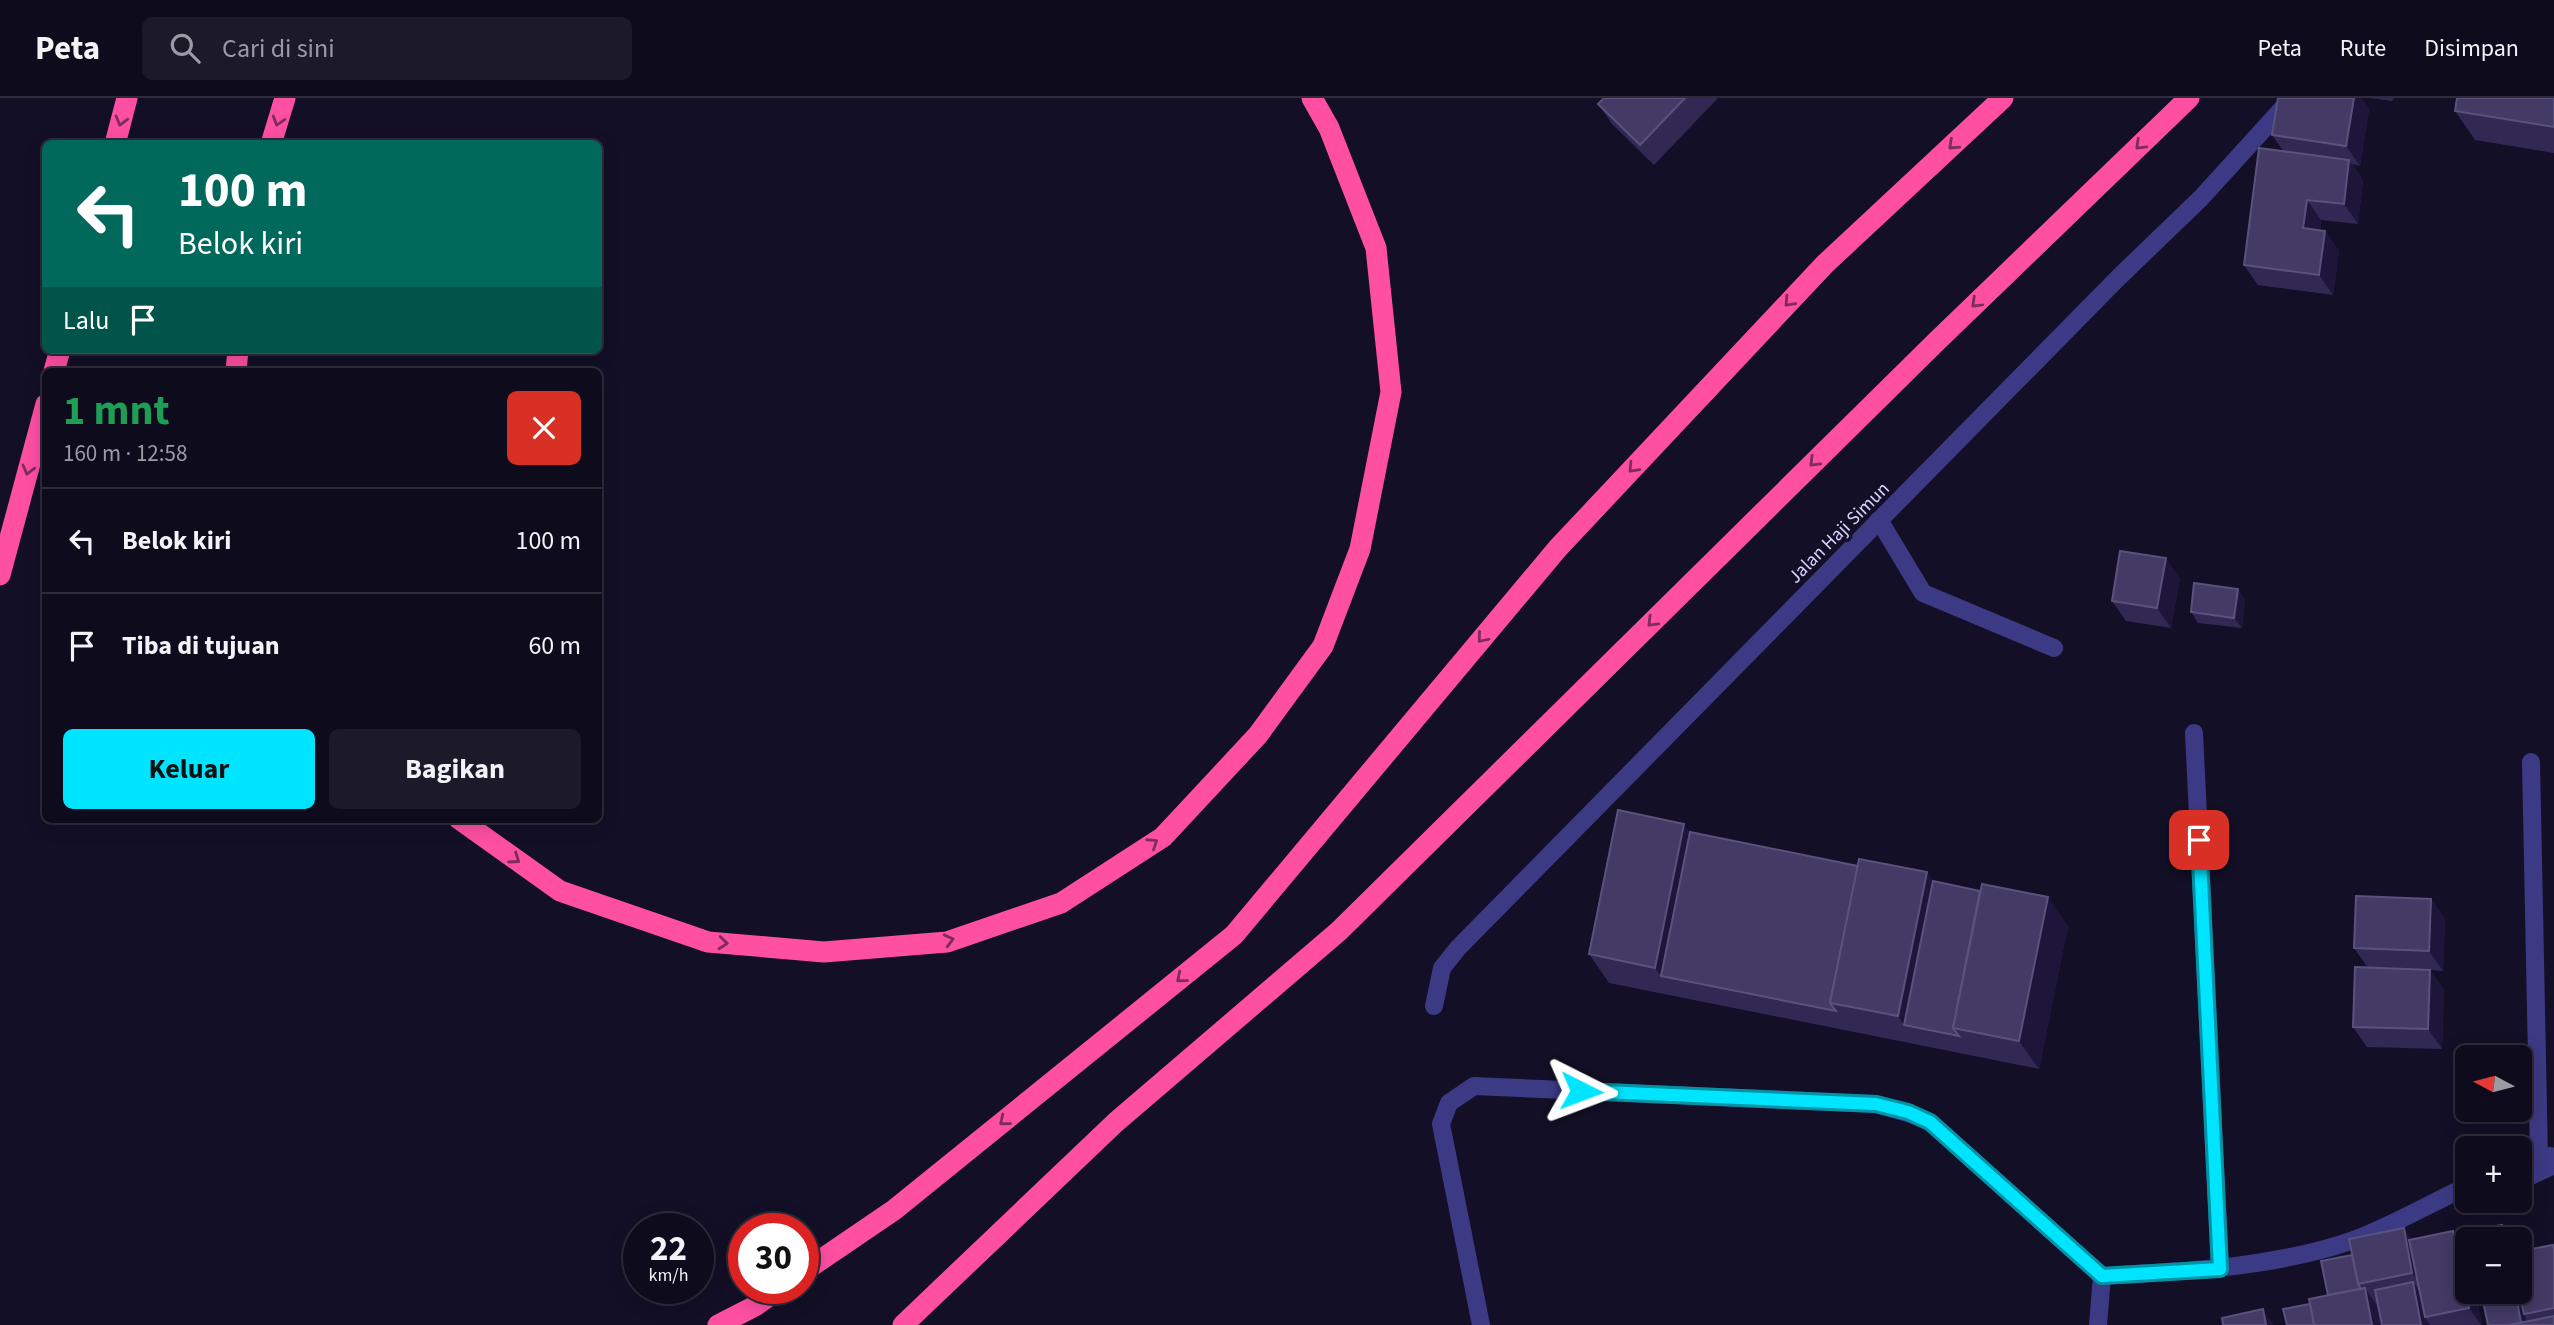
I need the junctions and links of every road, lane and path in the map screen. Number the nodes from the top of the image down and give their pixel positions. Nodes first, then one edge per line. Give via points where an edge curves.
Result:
1 (127, 98) edge
2 (285, 98) edge
3 (1312, 98) edge
4 (2003, 98) edge
5 (2189, 98) edge
6 (2292, 98) edge
7 (116, 140) edge
8 (272, 140) edge
9 (42, 419) edge
10 (1879, 520) junction
11 (0, 575) edge
12 (2054, 648) dead end
13 (2193, 733) dead end
14 (2531, 762) dead end
15 (465, 823) edge
16 (1434, 1006) dead end
17 (2549, 1160) edge
18 (2532, 1172) edge
19 (2455, 1192) edge
20 (819, 1261) edge
21 (2220, 1269) junction
22 (2102, 1276) junction
23 (758, 1304) edge
24 (718, 1325) edge
25 (903, 1325) edge
26 (1481, 1325) edge
27 (2098, 1325) edge

1 -> 7 highway
2 -> 8 highway
15 -> 3 highway via 560,891 708,942 824,953 947,942 1061,903 1163,837 1258,736 1323,646 1360,549 1391,392 1378,261 1329,128
4 -> 20 highway via 1825,264 1558,548 1234,935 894,1210
5 -> 25 highway via 1339,931 1116,1122
6 - 10 street, Jalan Haji Simun via 2201,198
9 -> 11 highway
10 - 12 street via 1923,593
10 - 16 street, Jalan Haji Simun via 1458,948 1442,968
13 - 21 street
14 - 17 street
17 - 18 street
19 - 21 street via 2352,1240
21 - 22 street
22 - 26 street via 1930,1122 1908,1112 1876,1104 1474,1086 1449,1103 1441,1124
22 - 27 street
23 - 24 highway

